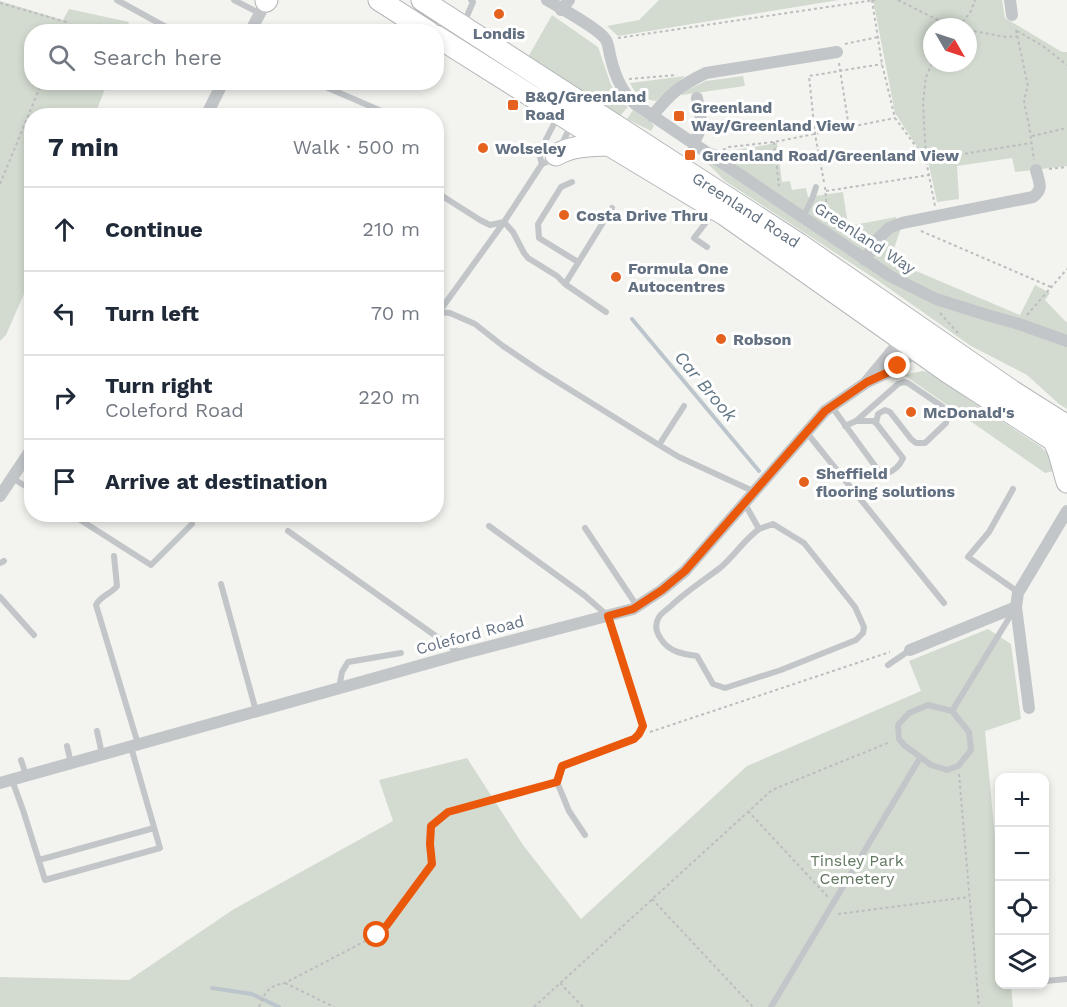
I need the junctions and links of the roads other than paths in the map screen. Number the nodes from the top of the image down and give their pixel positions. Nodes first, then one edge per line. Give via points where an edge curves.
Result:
1 (117, 0) edge
2 (234, 0) edge
3 (379, 0) edge
4 (422, 0) edge
5 (471, 0) edge
6 (547, 0) edge
7 (1010, 0) edge
8 (265, 4) edge
9 (565, 5) edge
10 (1012, 15) road end
11 (160, 24) edge
12 (254, 24) edge
13 (416, 24) edge
14 (463, 26) junction
15 (444, 41) edge
16 (837, 52) road end
17 (219, 90) edge
18 (333, 90) edge
19 (698, 98) dead end
20 (576, 99) junction
21 (210, 108) edge
22 (374, 108) edge
23 (652, 116) junction
24 (566, 117) junction
25 (693, 144) junction
26 (609, 145) junction
27 (549, 159) junction
28 (1036, 170) road end
29 (572, 182) dead end
30 (816, 187) dead end
31 (444, 197) edge
32 (612, 208) dead end
33 (716, 209) junction
34 (803, 218) junction
35 (504, 222) junction
36 (707, 247) dead end
37 (865, 260) junction
38 (578, 262) junction
39 (565, 284) junction
40 (444, 306) edge
41 (606, 312) dead end
42 (444, 314) edge
43 (920, 327) junction
44 (1067, 341) edge
45 (908, 345) junction
46 (684, 406) dead end
47 (831, 406) junction
48 (856, 421) junction
49 (877, 425) junction
50 (845, 426) junction
51 (807, 432) junction
52 (1063, 439) edge
53 (659, 445) junction
54 (24, 460) edge
55 (12, 478) junction
56 (1067, 482) edge
57 (24, 486) edge
58 (1013, 489) dead end
59 (755, 492) junction
60 (0, 496) edge
61 (745, 504) junction
62 (1067, 511) edge
63 (83, 522) edge
64 (192, 524) dead end
65 (489, 526) dead end
66 (585, 528) dead end
67 (759, 529) junction
68 (288, 531) dead end
69 (114, 556) dead end
70 (221, 584) dead end
71 (1018, 593) junction
72 (0, 597) edge
73 (944, 603) dead end
74 (637, 606) junction
75 (1016, 607) junction
76 (608, 616) junction
77 (34, 635) dead end
78 (910, 650) joint
79 (401, 653) dead end
80 (461, 654) junction
81 (888, 665) dead end
82 (339, 688) junction
83 (1029, 708) dead end
84 (256, 711) junction
85 (952, 711) junction
86 (97, 731) dead end
87 (134, 745) junction
88 (66, 746) dead end
89 (102, 754) junction
90 (920, 758) junction
91 (21, 760) dead end
92 (71, 763) junction
93 (26, 776) junction
94 (6, 781) edge
95 (154, 828) junction
96 (585, 835) dead end
97 (39, 860) junction
98 (1067, 979) edge
99 (1049, 981) edge
100 (771, 1007) edge

1 - 11 lane
2 - 8 lane
3 - 13 highway
4 - 14 highway, Greenland Road
5 - 14 lane
6 - 9 street
7 - 10 street
8 - 12 street
9 - 23 street, Greenland Way via 606,40 626,96
14 - 20 highway, Greenland Road
15 - 24 highway, Greenland Road
16 - 23 street via 706,73 675,90
17 - 21 street
18 - 22 lane
19 - 25 street via 701,123
20 - 24 highway via 576,107
20 - 43 highway, Greenland Road
23 - 25 street, Greenland Way
24 - 26 highway, Greenland Road
24 - 27 lane
24 - 27 lane via 539,153
25 - 34 street, Greenland Way
26 - 27 highway via 567,149
26 - 33 highway, Greenland Road
27 - 35 lane
28 - 37 street via 1040,187 1032,197 902,223 889,228
29 - 38 lane via 561,187 538,224 539,238
30 - 34 lane
31 - 35 lane via 490,225
32 - 38 lane
33 - 36 lane via 694,238
33 - 45 highway, Greenland Road
34 - 37 street, Greenland Way
35 - 39 lane via 528,258
35 - 40 lane
37 - 44 street, Greenland Way via 936,299
38 - 39 lane
39 - 41 lane
42 - 53 lane via 475,324 540,371
43 - 45 highway
43 - 52 highway, Greenland Road via 1022,397
45 - 47 street, Coleford Road via 867,382
45 - 52 highway, Greenland Road via 992,402
46 - 53 lane
47 - 50 lane
47 - 51 street, Coleford Road
48 - 49 lane
48 - 49 lane via 904,382 947,413 946,423 925,443 916,443 885,410 878,414
48 - 50 lane
49 - 50 lane via 903,458 888,474 878,470
51 - 59 street, Coleford Road
51 - 73 lane
52 - 56 highway via 1059,453
53 - 59 lane
54 - 55 street
55 - 57 lane
55 - 60 street
58 - 71 lane via 989,532 968,557
59 - 61 street, Coleford Road
61 - 67 lane
61 - 74 street, Coleford Road via 685,571
62 - 71 street
63 - 64 lane via 151,565
65 - 76 lane
66 - 74 lane
67 - 67 lane via 774,524 804,543 855,607 863,633 856,640 781,670 725,688 713,684 697,656 675,652 663,642 656,625 659,616 734,555
68 - 80 lane
69 - 87 lane via 117,585 96,605
70 - 84 lane
71 - 75 street
72 - 77 lane
74 - 76 street, Coleford Road
75 - 78 street
75 - 83 street
75 - 85 lane
76 - 80 street, Coleford Road
76 - 96 lane via 643,726 634,739 562,766 557,782
78 - 81 lane
79 - 82 lane via 348,662
80 - 82 street, Coleford Road
82 - 84 street, Coleford Road
84 - 87 street, Coleford Road
85 - 90 lane via 928,705 909,713 898,725 899,739
85 - 90 lane via 969,732 971,750 958,766 947,770
86 - 89 lane
87 - 89 street, Coleford Road
87 - 95 lane
88 - 92 lane
89 - 92 street, Coleford Road
90 - 100 lane
91 - 93 lane
92 - 93 street, Coleford Road
93 - 94 street, Coleford Road
94 - 97 lane via 23,810
95 - 97 lane
95 - 97 lane via 160,848 45,880
98 - 99 lane

